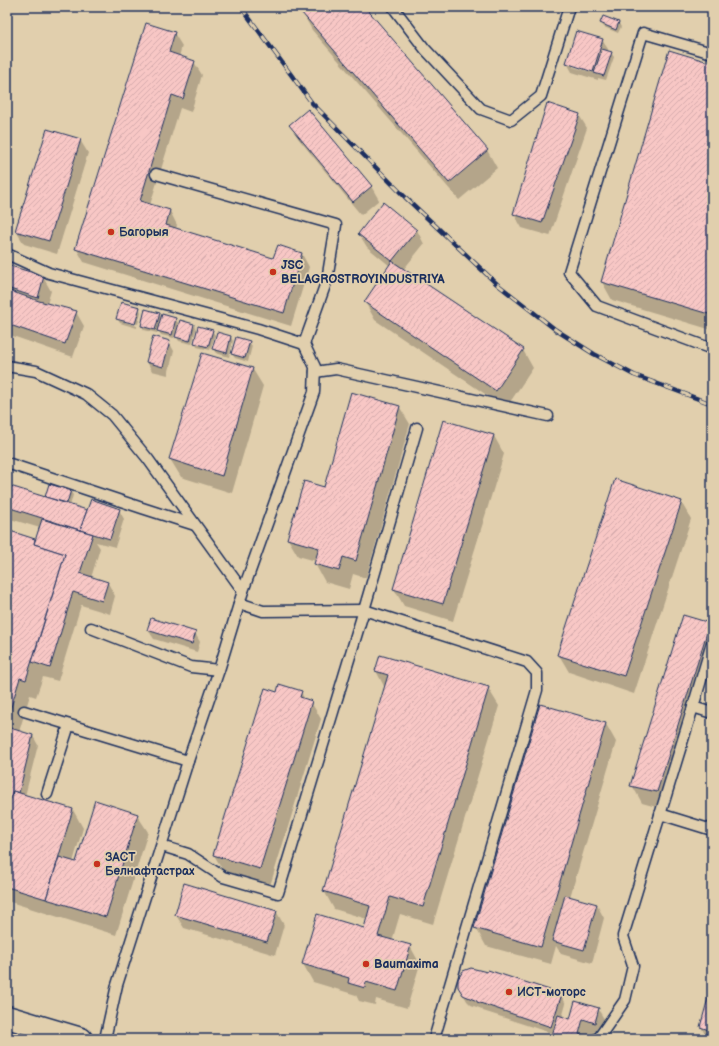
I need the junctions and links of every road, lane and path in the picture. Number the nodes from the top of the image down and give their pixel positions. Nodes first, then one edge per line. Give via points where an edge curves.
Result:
1 (393, 7) edge
2 (569, 7) edge
3 (712, 53) edge
4 (156, 174) dead end
5 (7, 254) edge
6 (304, 344) junction
7 (712, 349) edge
8 (7, 366) edge
9 (315, 372) junction
10 (548, 416) dead end
11 (417, 428) dead end
12 (7, 463) edge
13 (195, 525) junction
14 (243, 591) junction
15 (240, 603) junction
16 (364, 610) junction
17 (91, 628) dead end
18 (712, 643) edge
19 (219, 670) junction
20 (693, 707) junction
21 (24, 711) dead end
22 (712, 713) edge
23 (69, 725) junction
24 (188, 761) junction
25 (47, 794) dead end
26 (660, 814) junction
27 (712, 830) edge
28 (162, 846) junction
29 (7, 1017) edge
30 (81, 1039) edge
31 (105, 1039) edge
32 (434, 1039) edge
33 (598, 1039) edge

1 - 2 lane via 426,49 481,108 510,120 541,96
3 - 7 lane via 643,33 569,272 597,306
4 - 6 lane via 336,225 327,280
5 - 6 lane via 49,273 258,329
6 - 9 lane
8 - 13 lane via 36,371 86,394 112,415 148,459
9 - 10 lane via 336,369
9 - 14 lane via 314,392
11 - 16 lane
12 - 13 lane
13 - 14 lane
14 - 15 lane
15 - 16 lane via 263,611
15 - 19 lane
16 - 28 lane via 278,893 223,877 188,854
16 - 32 lane via 527,662 537,673 537,690
17 - 19 lane via 190,667
18 - 20 lane
19 - 24 lane
20 - 22 lane
20 - 26 lane
21 - 23 lane
23 - 24 lane
23 - 25 lane
24 - 28 lane
26 - 27 lane
26 - 33 lane via 623,936 633,966 625,1000
28 - 31 lane via 117,985
29 - 30 street

